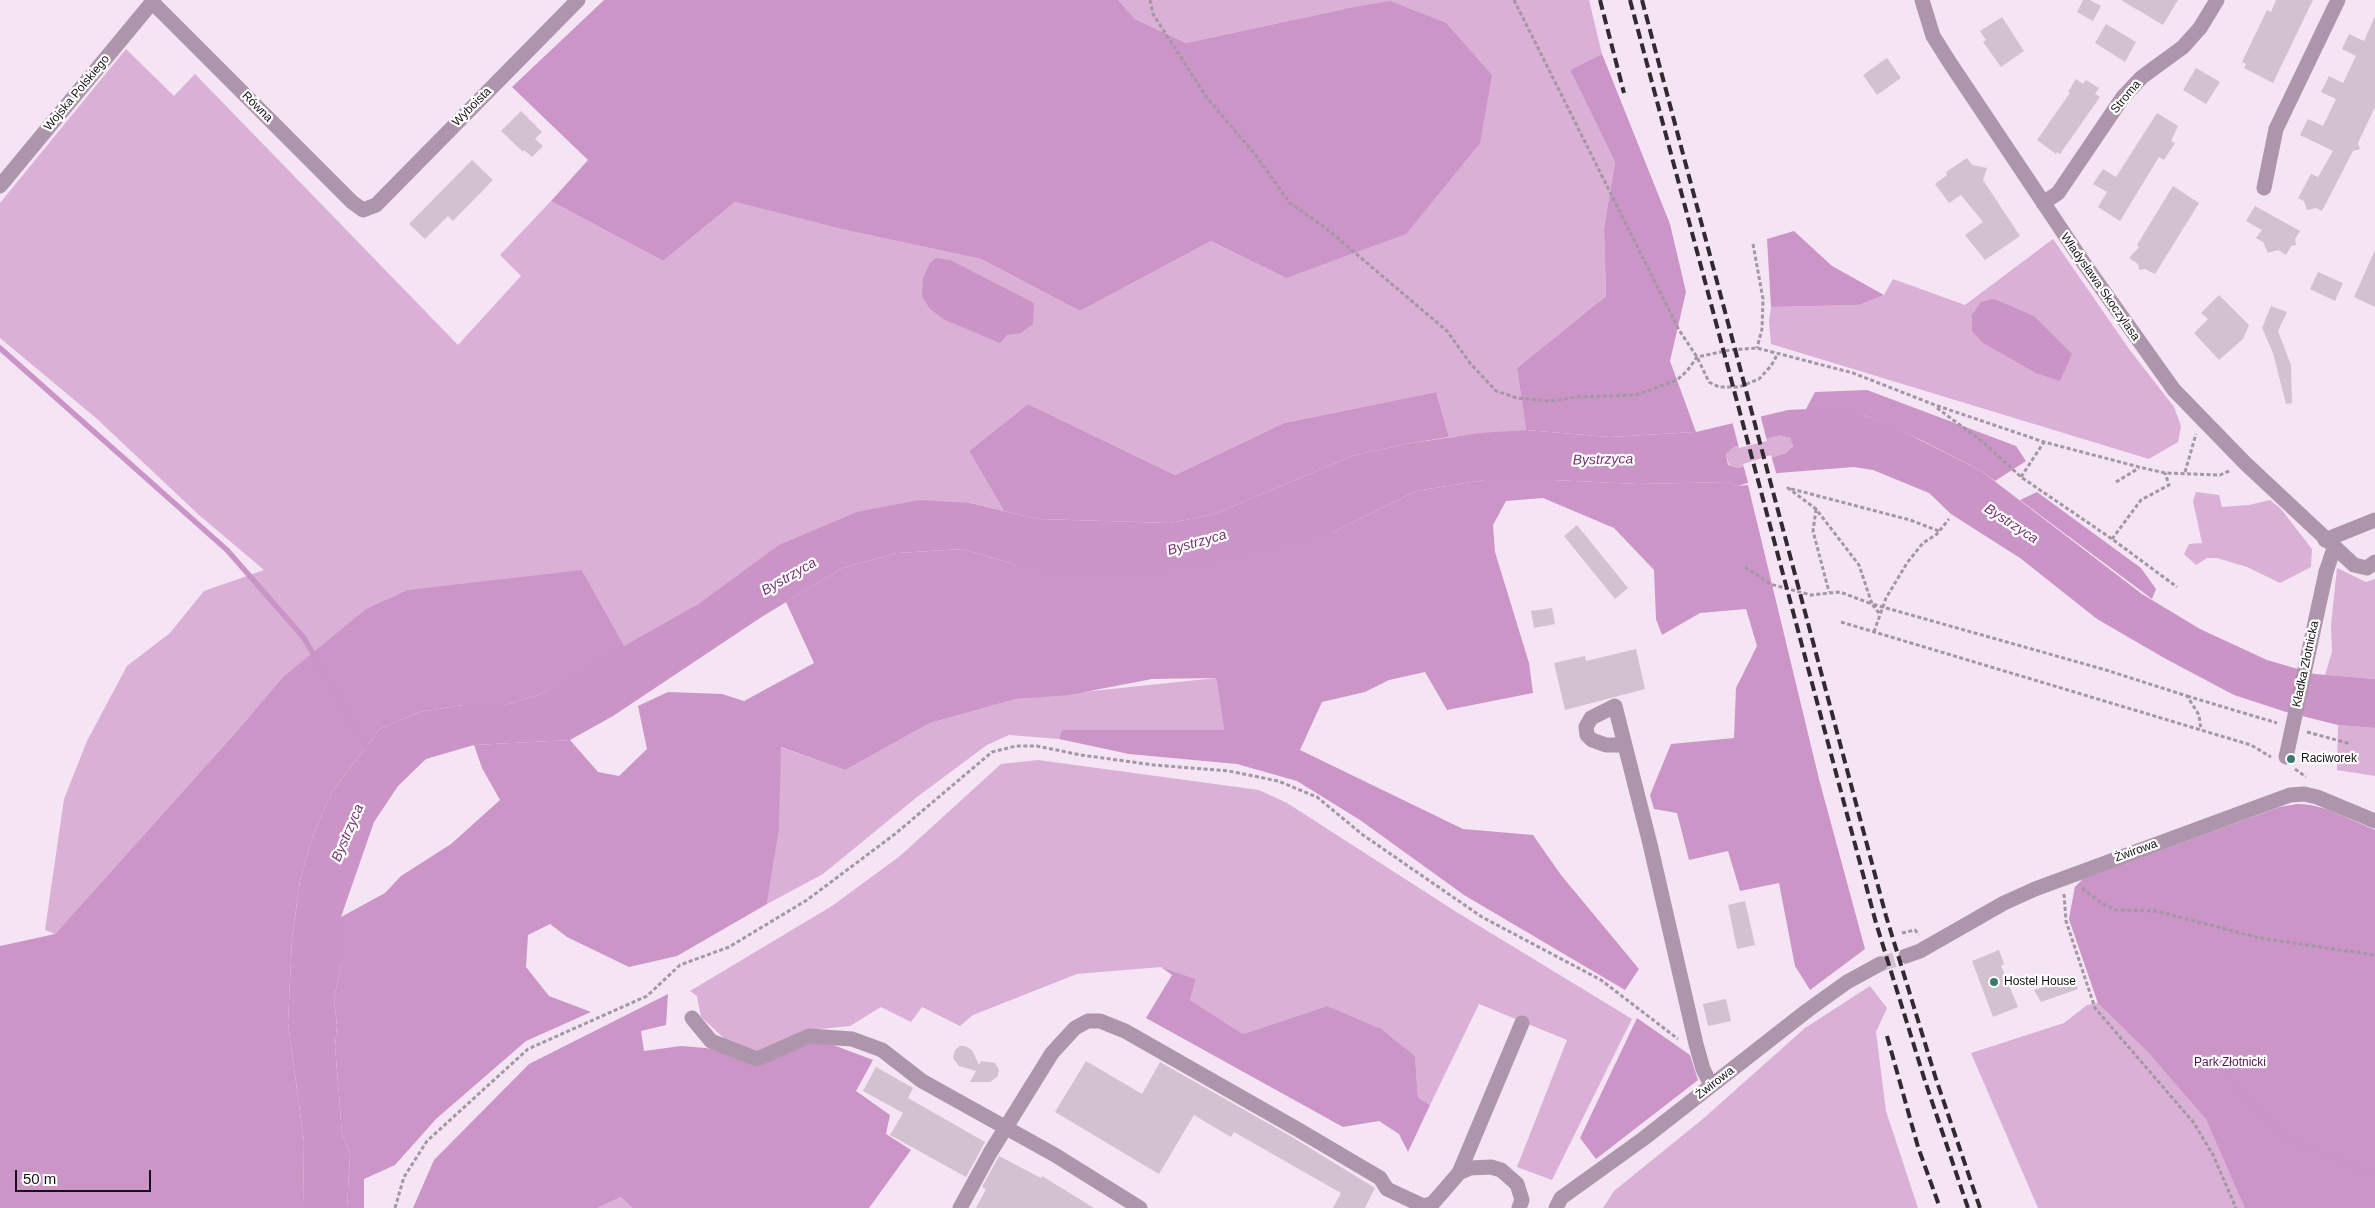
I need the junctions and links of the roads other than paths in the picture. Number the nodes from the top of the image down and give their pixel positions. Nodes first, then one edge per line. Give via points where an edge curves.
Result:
1 (578, 0) edge
2 (1922, 0) edge
3 (2217, 0) edge
4 (2338, 0) edge
5 (153, 1) edge
6 (0, 186) edge
7 (2264, 188) dead end
8 (2043, 203) junction
9 (363, 210) joint
10 (2375, 520) edge
11 (2329, 544) junction
12 (2375, 562) edge
13 (1624, 745) dead end
14 (2286, 757) road end
15 (2375, 821) edge
16 (1906, 956) tunnel mouth
17 (1880, 964) tunnel mouth
18 (692, 1018) dead end
19 (1522, 1023) dead end
20 (1712, 1085) junction
21 (1005, 1128) junction
22 (1459, 1173) junction
23 (960, 1208) edge
24 (1140, 1208) edge
25 (1518, 1208) edge
26 (1556, 1208) edge

1 - 9 street, Wyboista via 376,205
2 - 8 street, Władysława Skoczylasa via 1933,36
3 - 8 street, Stroma via 2200,28 2183,47 2142,77 2123,97 2058,193
4 - 7 street via 2276,129
5 - 6 street, Wojska Polskiego
5 - 9 street, Równa
8 - 11 street, Władysława Skoczylasa via 2174,390
10 - 11 street
11 - 12 street, Władysława Skoczylasa via 2358,567 2367,568
11 - 14 street, Kładka Złotnicka, bridge via 2326,572
13 - 20 street via 1696,1044 1703,1069
15 - 16 street, Żwirowa via 2317,797 2290,795 2004,903
17 - 20 street, Żwirowa via 1839,988
18 - 21 street via 711,1040 758,1059 810,1036 852,1039 882,1050 922,1081
19 - 22 street
20 - 26 street, Żwirowa via 1561,1198
21 - 22 street via 1064,1038 1075,1028 1100,1021 1125,1031 1297,1129 1380,1178 1387,1189 1419,1204 1433,1203
21 - 23 street
21 - 24 street
22 - 25 street via 1481,1166 1510,1175 1521,1192

